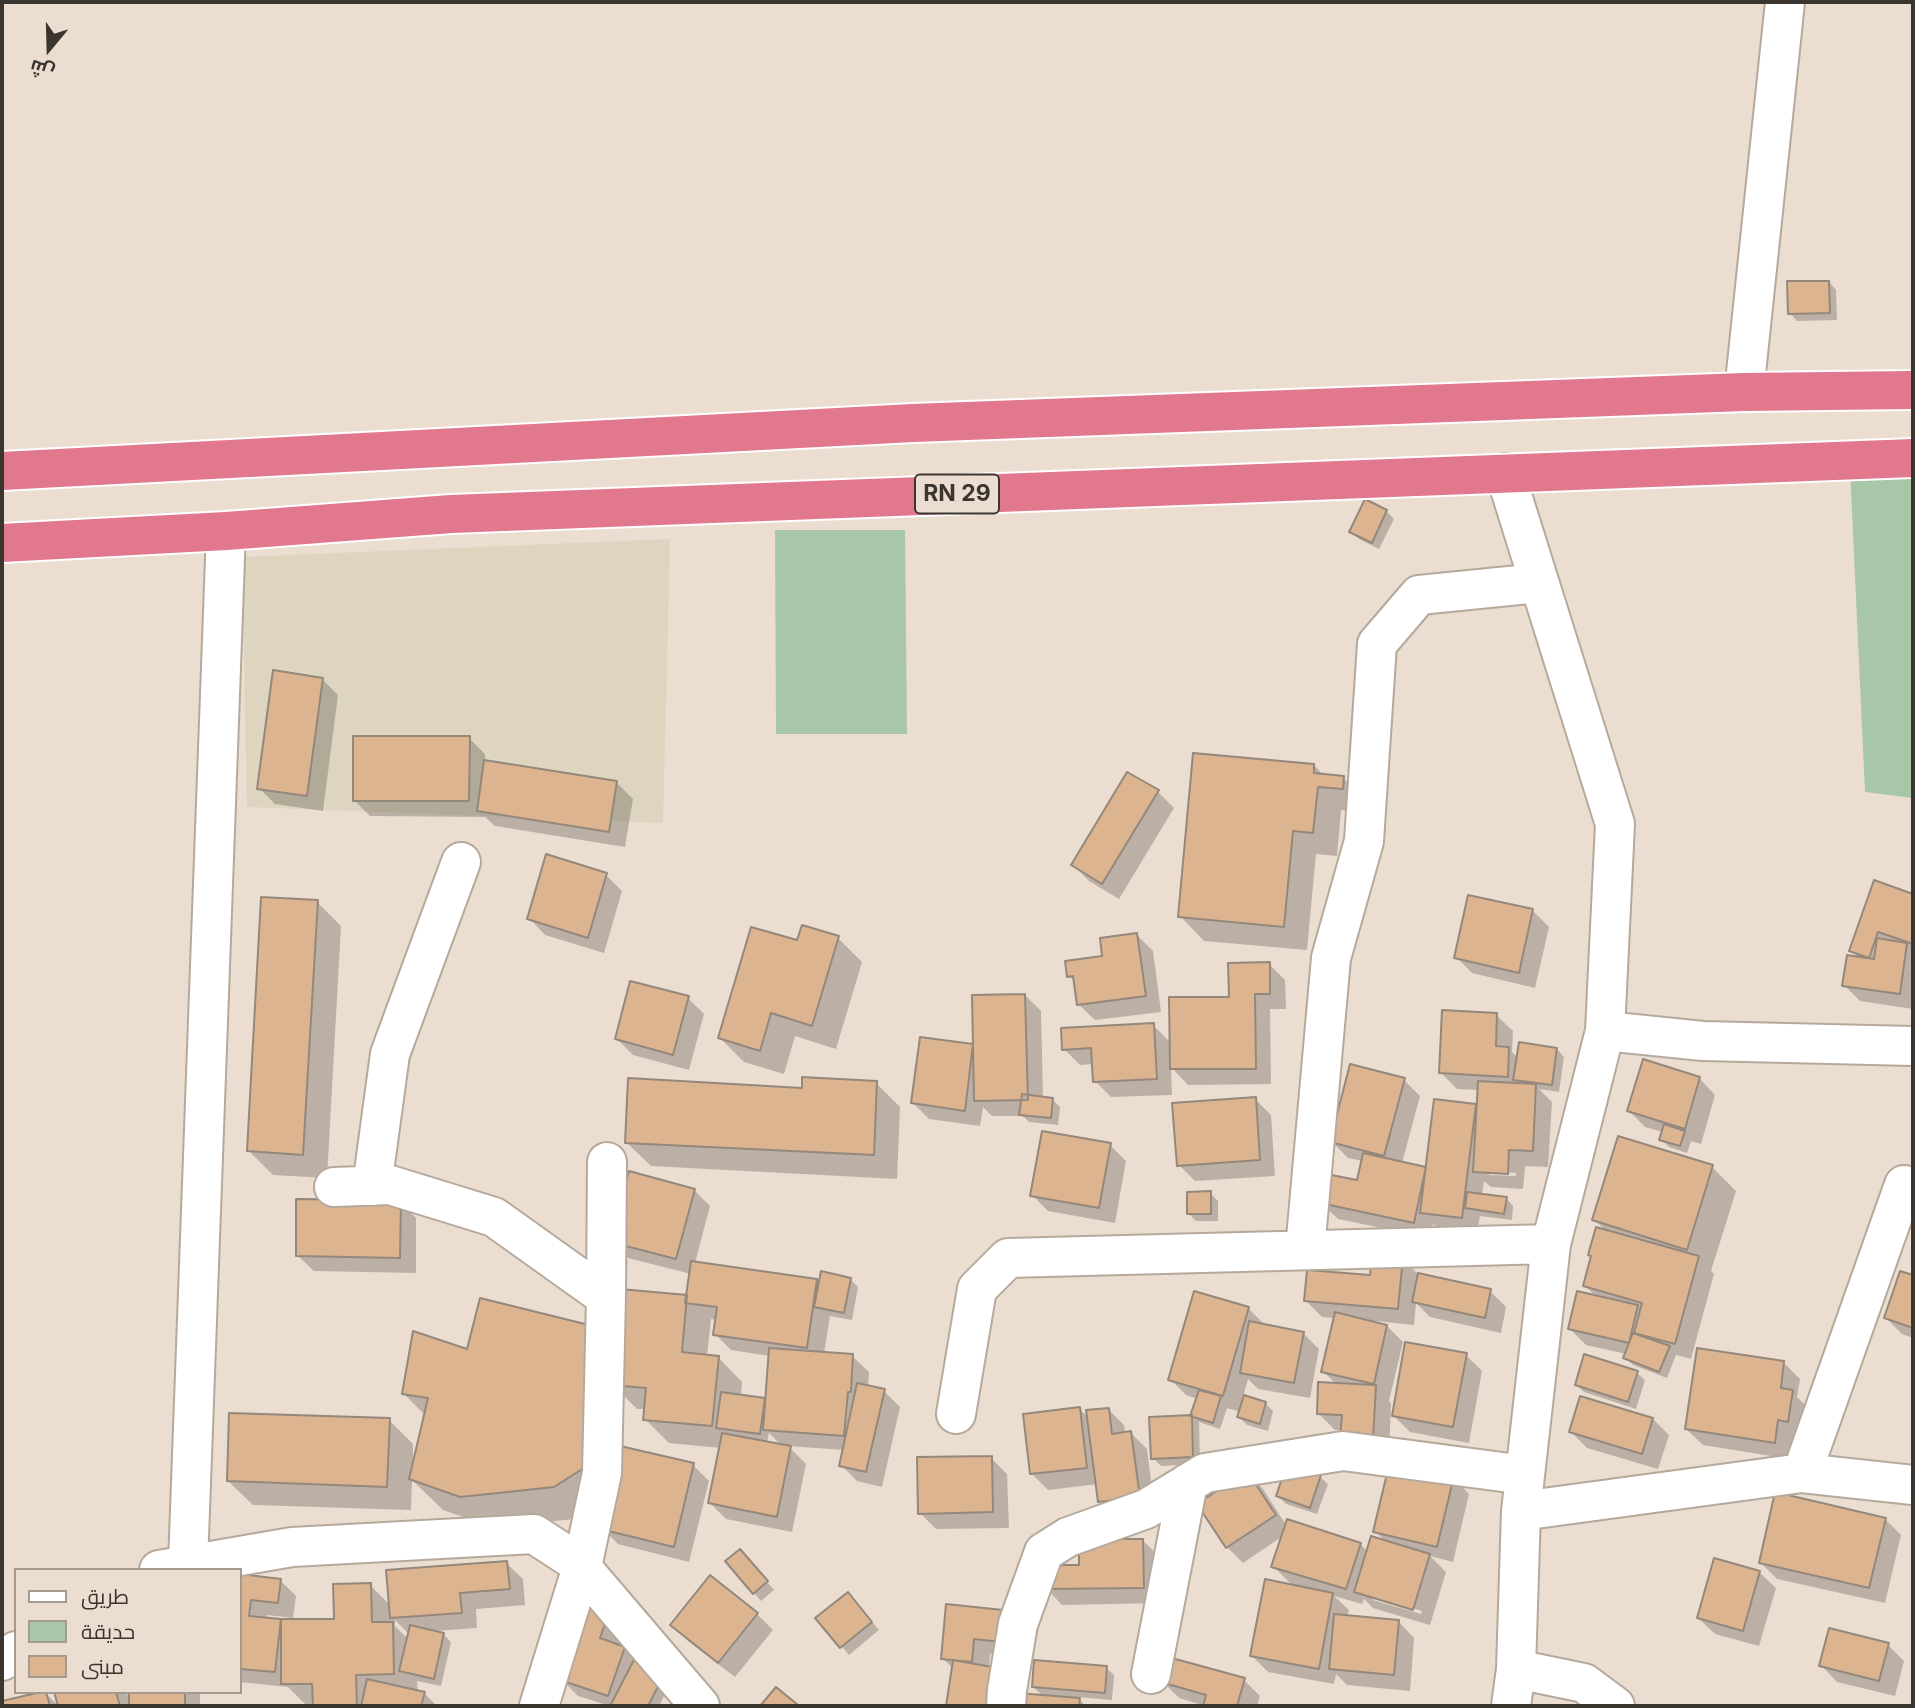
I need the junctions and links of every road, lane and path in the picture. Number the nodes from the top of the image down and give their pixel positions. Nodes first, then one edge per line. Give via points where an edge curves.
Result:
1 (1785, 2) edge
2 (1913, 390) edge
3 (1744, 392) junction
4 (1913, 458) edge
5 (2, 471) edge
6 (1504, 473) junction
7 (226, 531) junction
8 (2, 543) edge
9 (1539, 583) junction
10 (461, 862) dead end
11 (1605, 1031) junction
12 (1913, 1046) edge
13 (607, 1162) dead end
14 (1904, 1185) dead end
15 (372, 1186) junction
16 (334, 1187) dead end
17 (1552, 1244) junction
18 (1305, 1250) junction
19 (606, 1297) junction
20 (956, 1414) dead end
21 (1802, 1473) junction
22 (1188, 1483) junction
23 (1913, 1485) edge
24 (1523, 1493) junction
25 (174, 1567) edge
26 (582, 1567) junction
27 (1516, 1669) junction
28 (1151, 1674) dead end
29 (539, 1706) edge
30 (700, 1706) edge
31 (1006, 1706) edge
32 (1511, 1706) edge
33 (1615, 1706) edge

1 - 3 street
2 - 3 highway
3 - 5 highway via 913,423
4 - 6 highway, RN 29
6 - 7 highway, RN 29 via 451,514
6 - 9 street
7 - 8 highway, RN 29
7 - 25 street
9 - 11 street via 1615,824
9 - 18 street via 1419,595 1377,644 1364,841 1331,958
10 - 15 street via 390,1054
11 - 12 street via 1703,1041
11 - 17 street
13 - 19 street
14 - 21 street
15 - 16 street
15 - 19 street via 390,1185 494,1217
17 - 18 street
17 - 24 street
18 - 20 street via 1008,1258 977,1289
19 - 26 street via 602,1473
21 - 23 street
21 - 24 street
22 - 24 street via 1205,1473 1343,1451
22 - 28 street
22 - 31 street via 1146,1509 1068,1537 1044,1552 1018,1624
24 - 27 street
25 - 26 street via 292,1547 534,1534
26 - 29 street
26 - 30 street
27 - 32 street
27 - 33 street via 1584,1683

